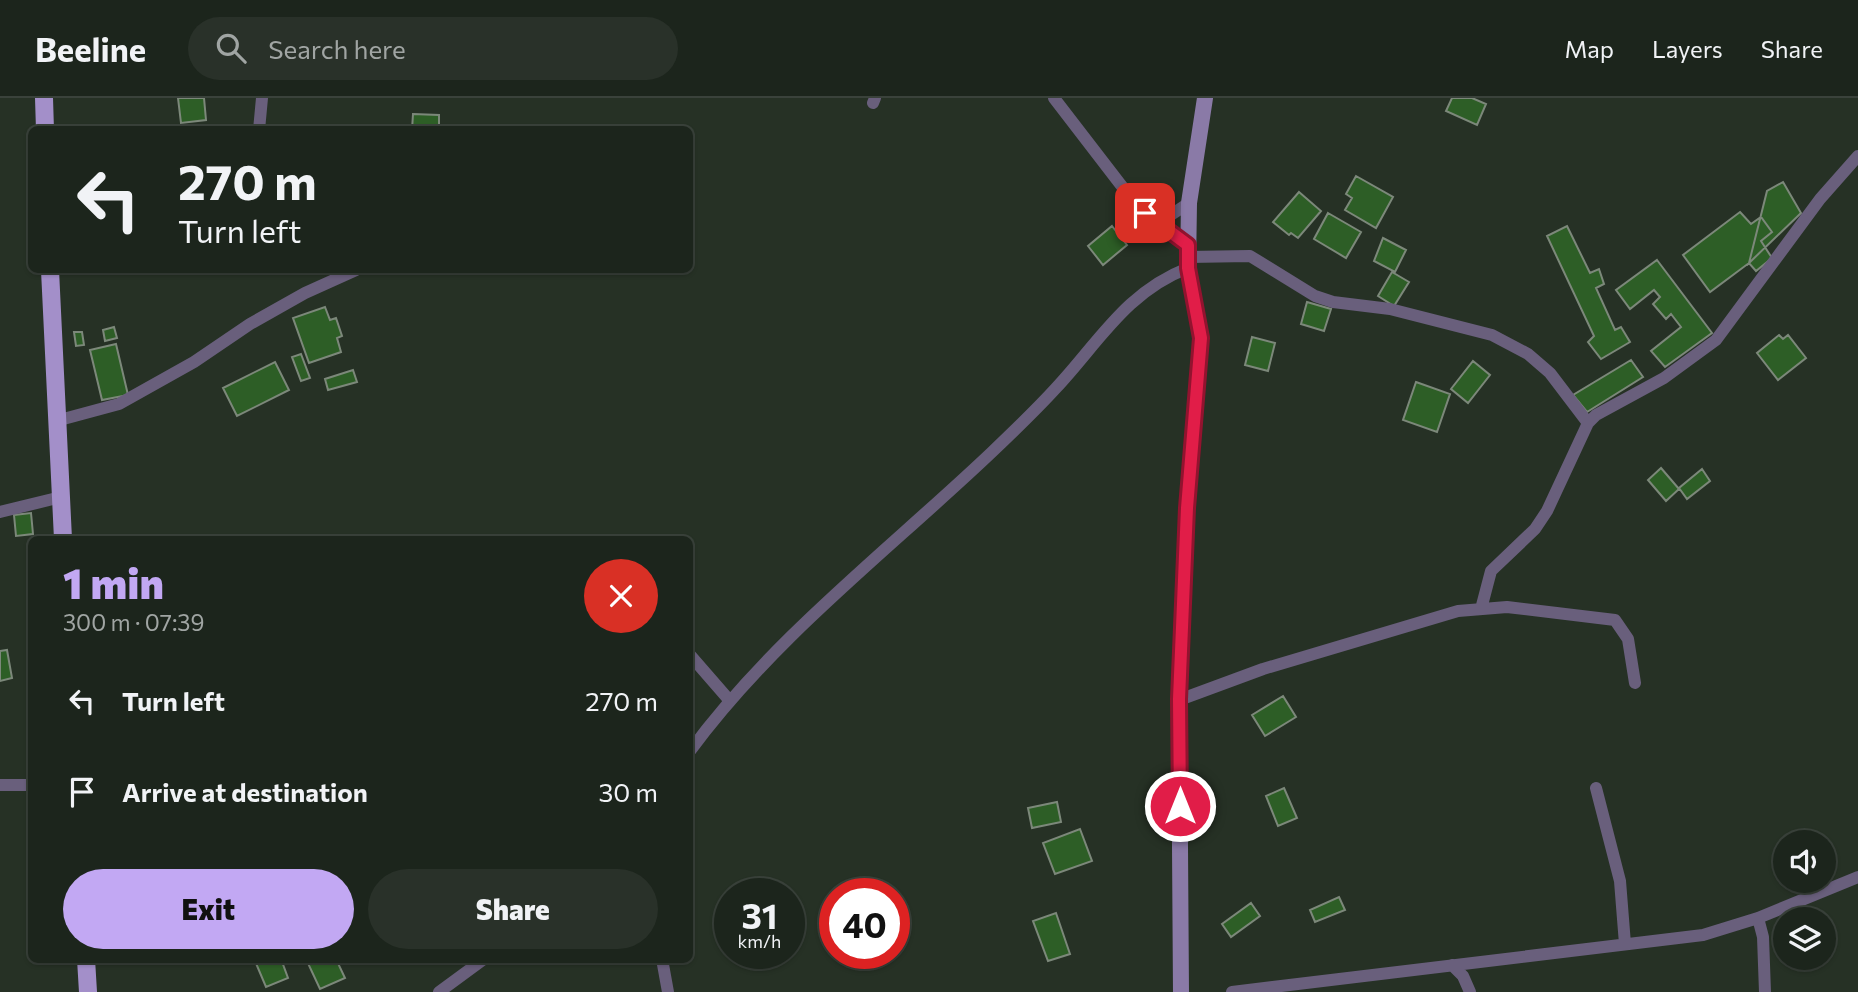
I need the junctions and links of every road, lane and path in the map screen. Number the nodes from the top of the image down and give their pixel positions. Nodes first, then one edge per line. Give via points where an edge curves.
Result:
1 (44, 98) edge
2 (262, 98) edge
3 (1054, 98) edge
4 (1205, 98) edge
5 (45, 126) edge
6 (259, 126) edge
7 (1858, 156) edge
8 (1189, 203) junction
9 (1157, 224) junction
10 (1188, 257) junction
11 (50, 273) edge
12 (349, 273) edge
13 (56, 421) junction
14 (1588, 423) junction
15 (61, 497) junction
16 (0, 512) edge
17 (63, 536) edge
18 (1480, 609) junction
19 (693, 658) edge
20 (1635, 683) dead end
21 (1179, 699) junction
22 (730, 701) junction
23 (693, 747) edge
24 (0, 785) edge
25 (28, 785) edge
26 (1596, 788) dead end
27 (1858, 877) edge
28 (1758, 918) junction
29 (1625, 944) junction
30 (86, 963) edge
31 (479, 963) edge
32 (663, 963) edge
33 (1452, 965) junction
34 (88, 992) edge
35 (439, 992) edge
36 (668, 992) edge
37 (1181, 992) edge
38 (1232, 992) edge
39 (1470, 992) edge
40 (1765, 992) edge

1 - 5 main road
2 - 6 street
3 - 9 street via 1134,202
4 - 8 street
7 - 14 street via 1820,199 1716,340 1664,378
8 - 9 street
8 - 10 street
9 - 10 street
10 - 14 street via 1250,256 1333,302 1390,309 1492,335 1528,354 1550,373
10 - 21 street via 1201,338 1187,508
10 - 22 street via 1136,298 992,453 827,604
11 - 13 main road
12 - 13 street via 250,324 119,404
13 - 15 main road
14 - 18 street via 1547,511 1535,529 1490,571
15 - 16 street
15 - 17 main road
18 - 20 street via 1507,607 1615,620 1628,639
18 - 21 street via 1458,611 1289,661
19 - 22 street
21 - 37 street
22 - 23 street
24 - 25 street
26 - 29 street via 1620,881
27 - 28 street
28 - 29 street via 1703,935
28 - 40 street
29 - 33 street
30 - 34 main road
31 - 35 street
32 - 36 street
33 - 38 street
33 - 39 street

